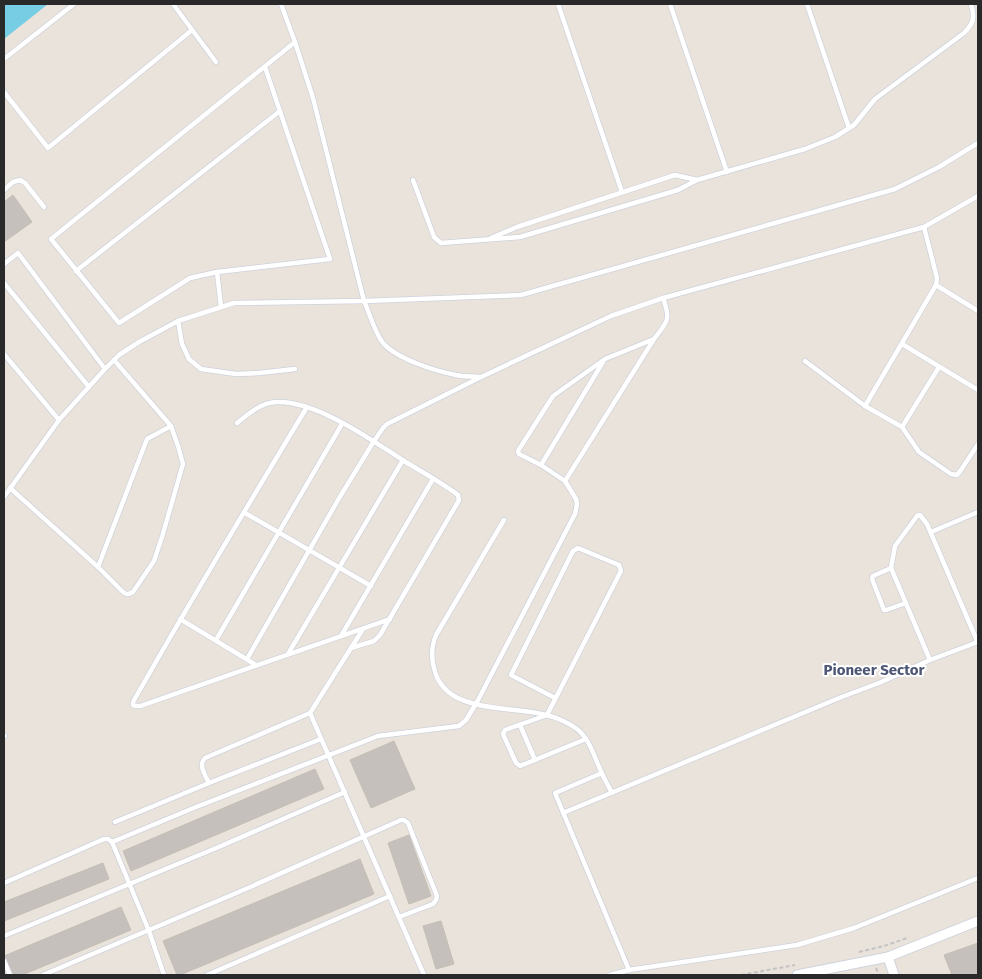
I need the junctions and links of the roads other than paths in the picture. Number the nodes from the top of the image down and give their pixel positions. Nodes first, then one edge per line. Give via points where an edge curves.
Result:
1 (74, 4) edge
2 (173, 4) edge
3 (281, 4) edge
4 (558, 4) edge
5 (670, 4) edge
6 (807, 4) edge
7 (971, 4) edge
8 (192, 30) junction
9 (295, 42) junction
10 (4, 59) edge
11 (216, 62) dead end
12 (265, 67) junction
13 (4, 92) edge
14 (280, 111) junction
15 (849, 128) junction
16 (978, 143) edge
17 (727, 172) junction
18 (413, 180) dead end
19 (698, 180) junction
20 (4, 190) edge
21 (622, 192) junction
22 (978, 196) edge
23 (44, 207) dead end
24 (924, 227) junction
25 (488, 240) junction
26 (4, 264) edge
27 (76, 271) junction
28 (216, 272) junction
29 (4, 283) edge
30 (936, 285) junction
31 (663, 298) junction
32 (364, 300) junction
33 (222, 307) junction
34 (978, 311) edge
35 (178, 321) junction
36 (654, 338) junction
37 (902, 344) junction
38 (4, 354) edge
39 (605, 359) junction
40 (114, 360) junction
41 (805, 361) dead end
42 (939, 366) junction
43 (105, 369) junction
44 (295, 369) dead end
45 (480, 377) junction
46 (89, 387) junction
47 (978, 390) edge
48 (865, 406) junction
49 (307, 407) junction
50 (59, 420) junction
51 (236, 422) dead end
52 (342, 424) junction
53 (171, 426) junction
54 (902, 427) junction
55 (374, 441) junction
56 (978, 444) edge
57 (403, 460) junction
58 (541, 465) junction
59 (434, 479) junction
60 (565, 481) junction
61 (10, 488) junction
62 (4, 497) edge
63 (978, 512) edge
64 (245, 513) junction
65 (504, 520) dead end
66 (278, 532) junction
67 (930, 532) junction
68 (310, 551) junction
69 (98, 566) junction
70 (339, 568) junction
71 (892, 568) junction
72 (371, 586) junction
73 (906, 603) junction
74 (180, 619) junction
75 (390, 619) junction
76 (363, 629) junction
77 (341, 636) junction
78 (216, 640) junction
79 (978, 643) edge
80 (351, 648) junction
81 (288, 654) junction
82 (247, 659) junction
83 (930, 660) junction
84 (256, 665) junction
85 (555, 698) junction
86 (475, 705) junction
87 (310, 712) junction
88 (547, 715) junction
89 (520, 725) junction
90 (321, 739) junction
91 (586, 739) junction
92 (329, 756) junction
93 (535, 760) junction
94 (602, 773) junction
95 (208, 783) junction
96 (345, 792) junction
97 (612, 793) junction
98 (563, 813) junction
99 (115, 822) dead end
100 (363, 836) junction
101 (112, 842) junction
102 (978, 878) edge
103 (4, 883) edge
104 (129, 883) junction
105 (390, 896) junction
106 (399, 917) junction
107 (978, 921) edge
108 (149, 931) junction
109 (4, 936) edge
110 (888, 957) junction
111 (4, 961) edge
112 (629, 970) junction
113 (10, 975) edge
114 (43, 975) edge
115 (164, 975) edge
116 (207, 975) edge
117 (424, 975) edge
118 (610, 975) edge
119 (797, 975) edge
120 (894, 975) edge

1 - 10 lane
2 - 8 lane
3 - 9 lane
4 - 21 lane
5 - 17 lane
6 - 15 lane
7 - 15 lane via 974,18 971,26 875,99
8 - 11 lane
8 - 13 lane via 48,148
9 - 12 lane
9 - 32 lane via 313,98
12 - 14 lane
12 - 27 lane via 51,239
14 - 27 lane
14 - 28 lane via 330,258
15 - 17 lane via 805,149
16 - 32 lane via 895,189 521,295
17 - 19 lane
18 - 25 lane via 437,241 441,244
19 - 21 lane via 675,175
19 - 25 lane via 678,190 520,237
20 - 23 lane via 20,180
21 - 25 lane
22 - 24 lane
24 - 30 lane
24 - 31 lane
26 - 43 lane via 18,253
27 - 28 lane via 119,323 190,278
28 - 33 lane
29 - 46 lane
30 - 34 lane
30 - 37 lane
31 - 36 lane via 668,317
31 - 45 lane via 611,316
32 - 33 lane via 234,303
32 - 45 lane via 383,342 392,351 430,369
33 - 35 lane
35 - 40 lane
35 - 44 lane via 182,344 189,359 201,369 236,374
36 - 39 lane
36 - 60 lane
37 - 42 lane
37 - 48 lane
38 - 50 lane
39 - 58 lane
39 - 58 lane via 553,396 518,451 518,454
40 - 43 lane
40 - 53 lane
41 - 48 lane
42 - 47 lane
42 - 54 lane
43 - 46 lane
45 - 55 lane via 388,424
46 - 50 lane
48 - 54 lane
49 - 51 lane via 275,402 255,409
49 - 52 lane
49 - 64 lane
50 - 61 lane
52 - 55 lane
52 - 66 lane
53 - 69 lane via 147,439
53 - 69 lane via 183,464 154,561 129,594
54 - 56 lane via 919,452 951,474 957,475 962,470
55 - 57 lane
55 - 68 lane
57 - 59 lane
57 - 70 lane
58 - 60 lane
59 - 72 lane
59 - 75 lane via 456,494 459,500
60 - 86 lane via 576,499 575,514
61 - 62 lane
61 - 69 lane
63 - 67 lane
64 - 66 lane
64 - 74 lane
65 - 86 lane via 433,642 432,661 443,688 453,697
66 - 68 lane
66 - 78 lane
67 - 71 lane via 920,515 917,516 895,546
67 - 79 lane
68 - 70 lane
68 - 82 lane
70 - 72 lane
70 - 81 lane
71 - 73 lane
71 - 73 lane via 872,579 884,610
72 - 77 lane
73 - 83 lane
74 - 78 lane
74 - 84 lane via 133,705 140,706
75 - 76 lane
75 - 80 lane via 378,639
76 - 77 lane
76 - 80 lane
77 - 81 lane
78 - 82 lane
79 - 83 lane
80 - 87 lane
81 - 84 lane
82 - 84 lane
83 - 97 lane
85 - 85 lane via 511,674 573,551 578,548 620,565 621,571
85 - 88 lane
86 - 88 lane
86 - 92 lane via 459,726 378,736
87 - 90 lane
87 - 95 lane via 202,760
88 - 89 lane
88 - 91 lane via 569,724
89 - 93 lane
89 - 93 lane via 505,730 503,734 516,763 522,766
90 - 92 lane
90 - 95 lane
91 - 93 lane
91 - 94 lane
92 - 96 lane
92 - 101 lane
94 - 97 lane
94 - 98 lane via 555,793
95 - 99 lane
96 - 100 lane
96 - 104 lane
97 - 98 lane
98 - 112 lane
100 - 105 lane
100 - 106 lane via 401,820 408,823 437,896 433,904
100 - 108 lane
101 - 103 lane via 104,839
101 - 104 lane
102 - 112 lane via 854,928 797,945
104 - 108 lane
104 - 109 lane
105 - 106 lane
105 - 116 lane
106 - 117 lane
107 - 110 street
108 - 114 lane
108 - 115 lane
110 - 119 street
110 - 120 street
111 - 113 lane
112 - 118 lane

